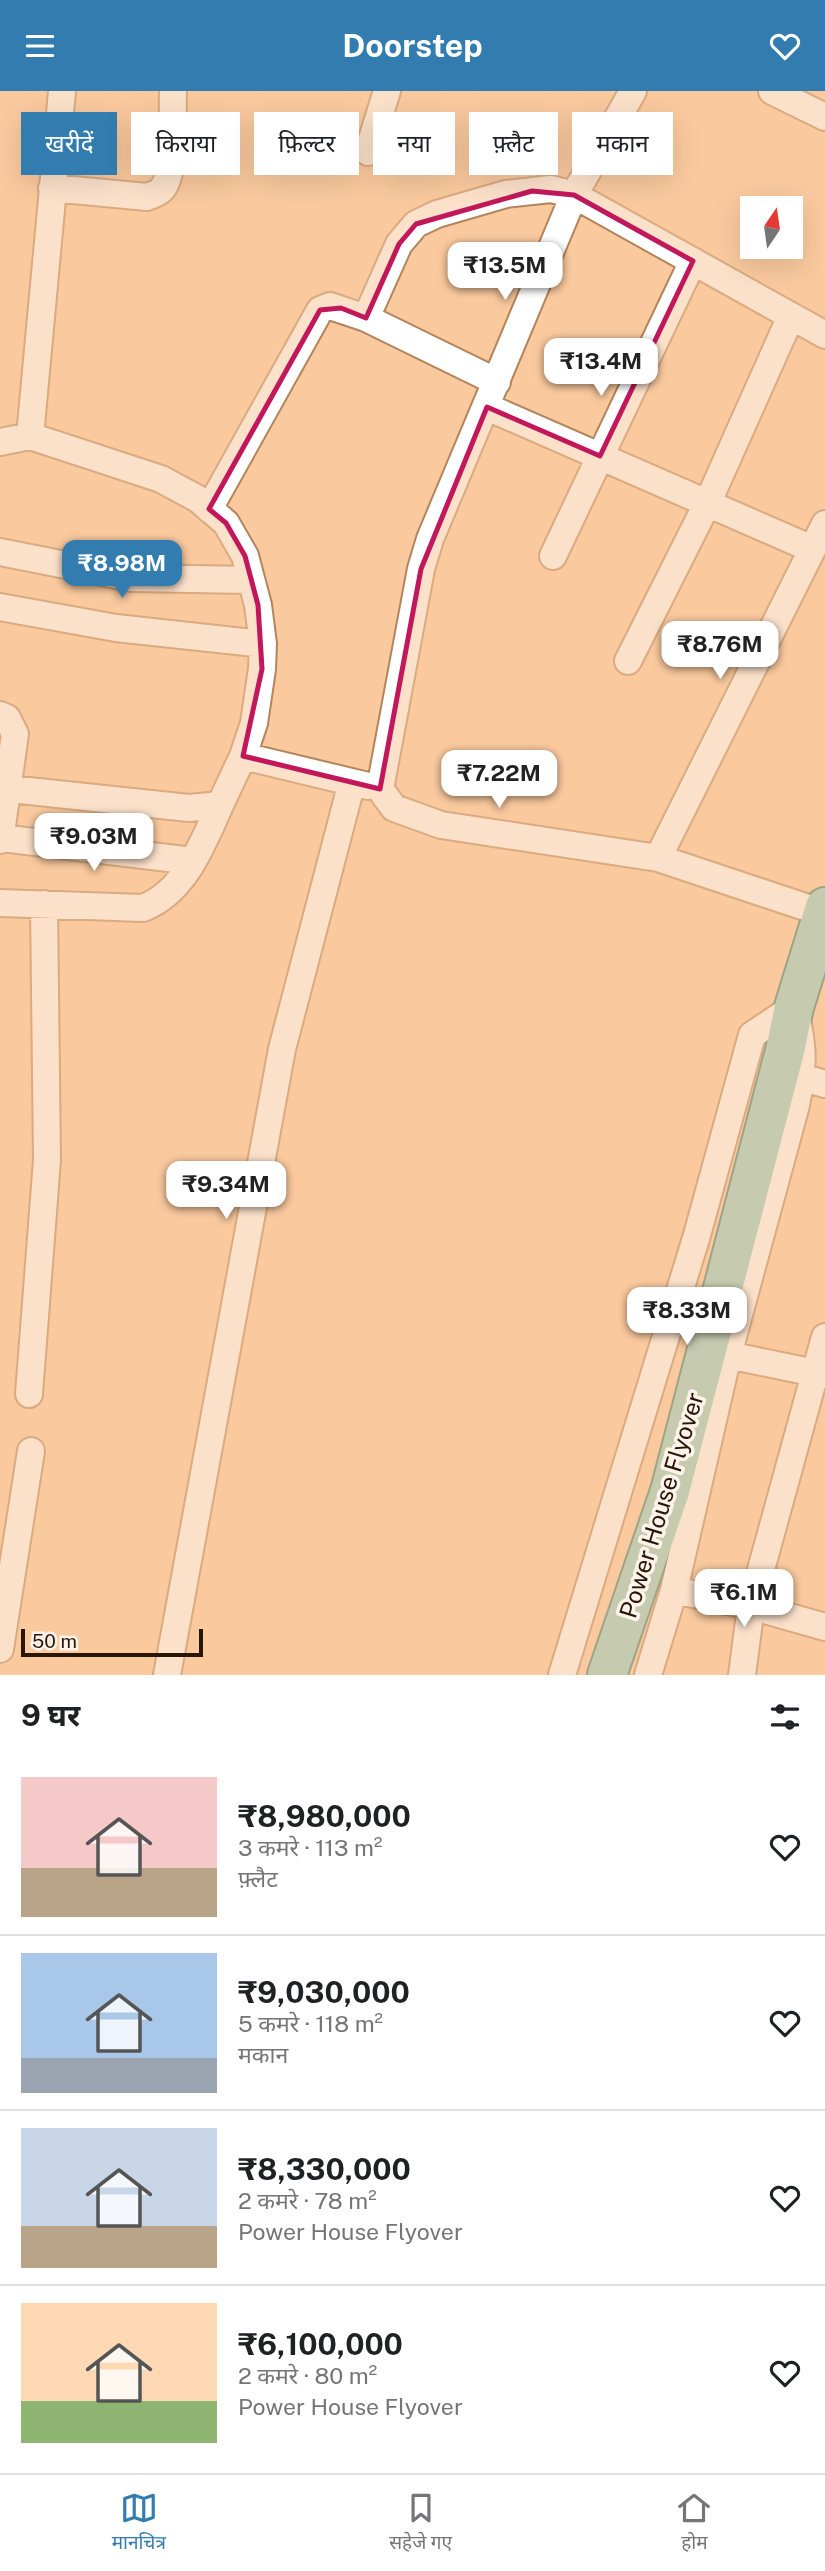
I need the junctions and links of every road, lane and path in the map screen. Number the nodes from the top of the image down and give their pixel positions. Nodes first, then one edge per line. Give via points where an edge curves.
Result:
1 (61, 91) edge
2 (173, 91) edge
3 (387, 91) edge
4 (633, 91) edge
5 (772, 91) edge
6 (825, 117) edge
7 (368, 152) dead end
8 (52, 188) junction
9 (574, 195) junction
10 (693, 261) junction
11 (791, 316) junction
12 (366, 318) junction
13 (825, 335) edge
14 (497, 382) junction
15 (487, 407) junction
16 (30, 436) junction
17 (0, 442) edge
18 (600, 456) junction
19 (708, 502) junction
20 (209, 509) junction
21 (825, 524) edge
22 (812, 549) junction
23 (0, 552) edge
24 (553, 556) dead end
25 (251, 580) junction
26 (0, 607) edge
27 (263, 645) junction
28 (628, 661) dead end
29 (0, 715) edge
30 (243, 756) junction
31 (352, 782) junction
32 (4, 789) edge
33 (380, 789) junction
34 (220, 805) junction
35 (0, 839) edge
36 (658, 858) junction
37 (193, 861) junction
38 (0, 902) edge
39 (44, 904) junction
40 (824, 910) edge
41 (794, 1007) junction
42 (804, 1071) edge
43 (825, 1337) edge
44 (728, 1355) junction
45 (820, 1374) edge
46 (29, 1395) dead end
47 (31, 1451) dead end
48 (674, 1590) junction
49 (751, 1606) junction
50 (825, 1627) edge
51 (0, 1649) edge
52 (167, 1675) edge
53 (562, 1675) edge
54 (607, 1675) edge
55 (648, 1675) edge
56 (742, 1675) edge

1 - 8 street
2 - 8 street via 168,179 161,191 147,197
3 - 7 street
4 - 9 street
5 - 6 street
8 - 16 street
9 - 10 street
9 - 12 street via 551,189 506,194 416,224 399,244
9 - 14 street
10 - 11 street
10 - 18 street
11 - 13 street
11 - 19 street
12 - 14 street
12 - 20 street via 330,306 320,310
14 - 15 street
15 - 18 street
15 - 33 street via 421,569
16 - 17 street
16 - 20 street via 162,479
18 - 19 street
18 - 24 street
19 - 22 street
19 - 28 street
20 - 25 street via 226,523
21 - 22 street
22 - 36 street
23 - 25 street via 131,578
25 - 27 street
26 - 27 street via 116,628
27 - 30 street via 257,710
29 - 32 street via 7,718 15,734
30 - 31 street
30 - 34 street
31 - 33 street
31 - 52 street via 282,1049
32 - 34 street via 190,808
32 - 35 street
33 - 36 street via 394,808 441,825
34 - 37 street
35 - 37 street
36 - 40 street
37 - 39 street via 160,902 143,908
38 - 39 street
39 - 46 street via 47,1160
40 - 41 main road, Power House Flyover
41 - 42 main road, Power House Flyover
41 - 53 street via 752,1035 697,1235
42 - 44 street
42 - 54 main road, Power House Flyover
43 - 45 street
44 - 45 street
44 - 48 street
45 - 49 street
47 - 51 street
48 - 49 street
48 - 55 street
49 - 50 street
49 - 56 street

